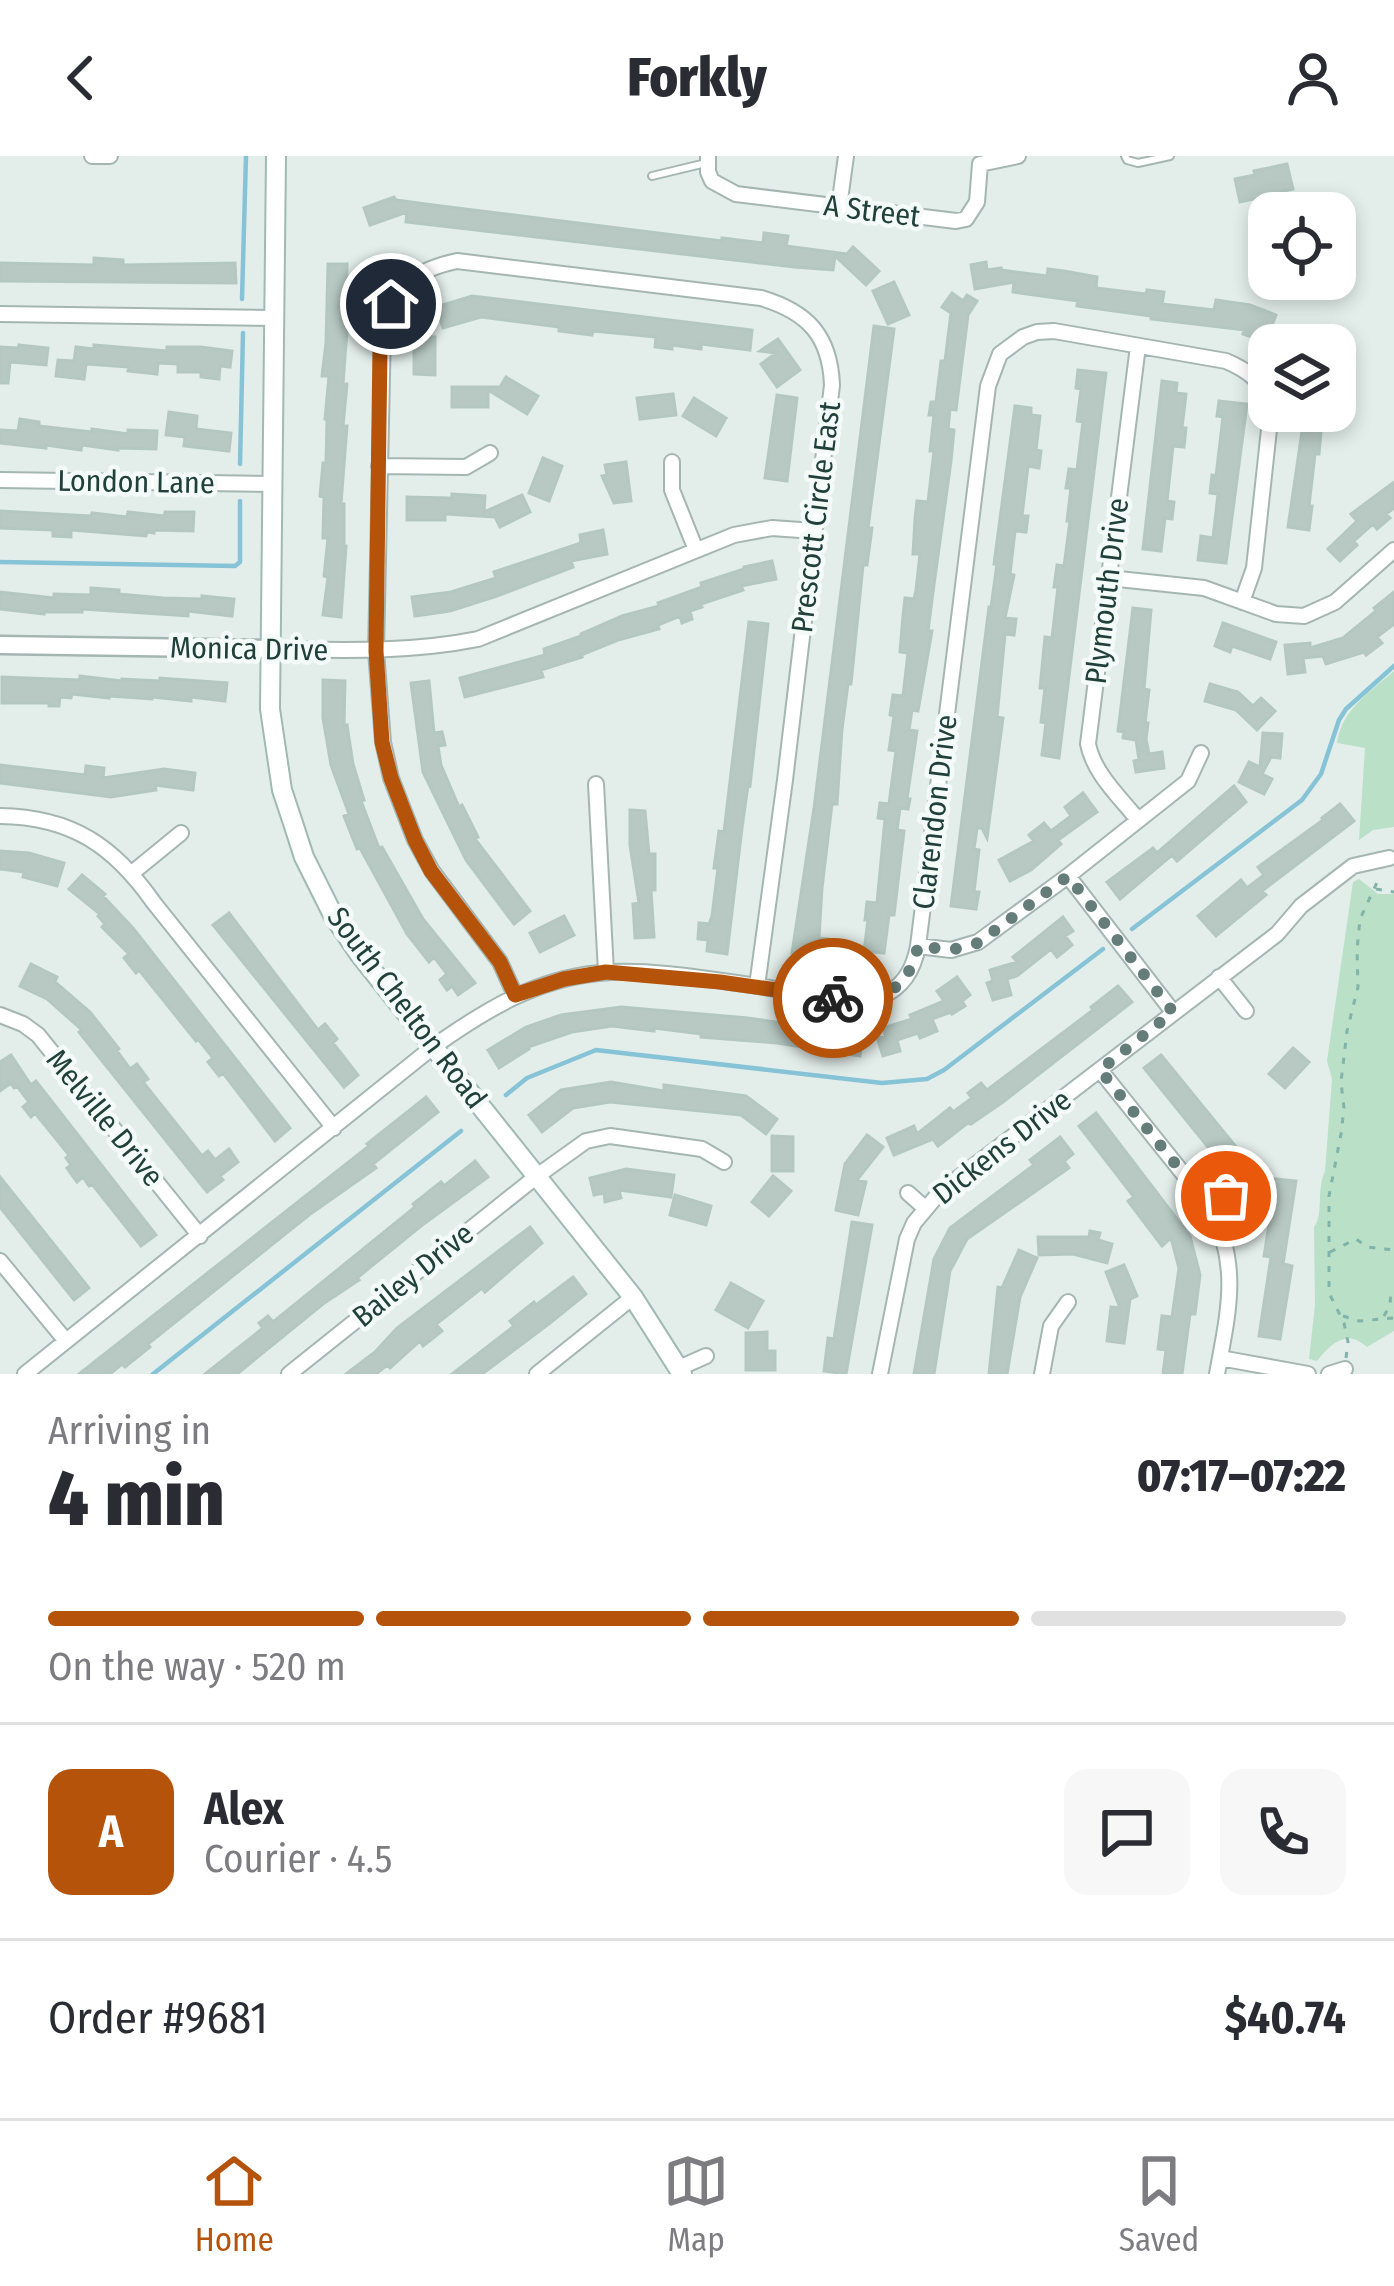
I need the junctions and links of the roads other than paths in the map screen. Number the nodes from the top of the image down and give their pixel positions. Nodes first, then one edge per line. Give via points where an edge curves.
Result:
1 (92, 156) edge
2 (110, 156) edge
3 (276, 156) edge
4 (846, 156) edge
5 (1018, 156) edge
6 (1125, 156) edge
7 (1171, 156) edge
8 (708, 159) edge
9 (652, 176) dead end
10 (839, 207) junction
11 (393, 263) dead end
12 (409, 282) junction
13 (0, 314) edge
14 (832, 317) dead end
15 (274, 318) junction
16 (1001, 330) dead end
17 (817, 331) junction
18 (1011, 344) junction
19 (1138, 346) junction
20 (1248, 374) edge
21 (1269, 432) edge
22 (490, 453) dead end
23 (672, 462) dead end
24 (379, 466) junction
25 (0, 480) edge
26 (271, 484) junction
27 (814, 531) junction
28 (696, 550) junction
29 (1394, 550) edge
30 (1109, 578) junction
31 (1242, 602) junction
32 (0, 645) edge
33 (269, 649) junction
34 (376, 651) junction
35 (1201, 753) dead end
36 (596, 784) dead end
37 (0, 816) edge
38 (1138, 820) junction
39 (181, 833) dead end
40 (1389, 858) dead end
41 (132, 873) junction
42 (1068, 876) junction
43 (918, 946) junction
44 (606, 972) junction
45 (1219, 977) junction
46 (757, 986) junction
47 (515, 995) junction
48 (1246, 1011) dead end
49 (1173, 1012) junction
50 (0, 1016) edge
51 (433, 1047) junction
52 (1100, 1070) junction
53 (334, 1128) junction
54 (724, 1162) dead end
55 (537, 1176) junction
56 (908, 1193) dead end
57 (1226, 1196) dead end
58 (1210, 1207) junction
59 (925, 1208) junction
60 (200, 1236) junction
61 (0, 1261) edge
62 (633, 1297) junction
63 (1068, 1302) dead end
64 (66, 1341) junction
65 (706, 1356) dead end
66 (1218, 1366) edge
67 (1346, 1369) dead end
68 (680, 1371) edge
69 (25, 1374) edge
70 (290, 1374) edge
71 (537, 1374) edge
72 (880, 1374) edge
73 (1042, 1374) edge
74 (1308, 1374) edge
75 (1329, 1374) edge

1 - 2 street
3 - 15 main road, South Chelton Road
4 - 10 street
5 - 10 street, A Street via 980,164 977,202 966,219
6 - 7 lane via 1138,163
8 - 9 lane
8 - 10 street, A Street via 712,181 727,191
11 - 12 street
12 - 17 street via 432,266 469,262 761,298
12 - 24 street via 382,330
13 - 15 street
14 - 17 street
15 - 26 main road, South Chelton Road
16 - 18 street
17 - 27 street, Prescott Circle East via 832,385
18 - 19 street via 1054,331
18 - 43 street, Clarendon Drive via 988,386
19 - 20 street via 1226,362
19 - 30 street, Plymouth Drive
21 - 31 street via 1254,568
22 - 24 street via 466,467
23 - 28 street via 672,490
24 - 34 street
25 - 26 street, London Lane
26 - 33 main road, South Chelton Road
27 - 28 street, Monica Drive via 755,529
27 - 46 street, Prescott Circle East
28 - 34 street, Monica Drive via 478,639
29 - 31 street via 1317,612 1292,616
30 - 31 street via 1204,588
30 - 38 street, Plymouth Drive via 1088,744
32 - 33 street, Monica Drive
33 - 34 street, Monica Drive
33 - 51 main road, South Chelton Road via 274,744 304,857 360,956
34 - 47 street via 382,742 402,812 431,871 490,947
35 - 38 street via 1188,781
36 - 44 street
37 - 41 street via 62,825
38 - 42 street
39 - 41 street
40 - 45 street, Dickens Drive via 1353,866
41 - 53 street
42 - 43 street via 978,943
42 - 49 street
43 - 46 street, Clarendon Drive via 907,976 880,997
44 - 46 street, Clarendon Drive
44 - 47 street, Clarendon Drive
45 - 48 street
45 - 49 street, Dickens Drive
47 - 51 street, Clarendon Drive
49 - 52 street, Dickens Drive
50 - 60 street, Melville Drive via 38,1035
51 - 53 street, Clarendon Drive
51 - 55 main road, South Chelton Road
52 - 58 street
52 - 59 street, Dickens Drive
53 - 60 street, Clarendon Drive
54 - 55 street, Bailey Drive via 702,1149 610,1136 586,1141
55 - 62 main road, South Chelton Road
55 - 70 street, Bailey Drive
56 - 59 street
57 - 58 street
58 - 66 street via 1226,1240 1231,1288
59 - 72 street, Dickens Drive via 901,1260
60 - 64 street, Clarendon Drive
61 - 64 street
62 - 68 main road, South Chelton Road
62 - 71 street
63 - 73 street via 1051,1326
64 - 69 street, Clarendon Drive
65 - 68 street
66 - 74 street
67 - 75 street

